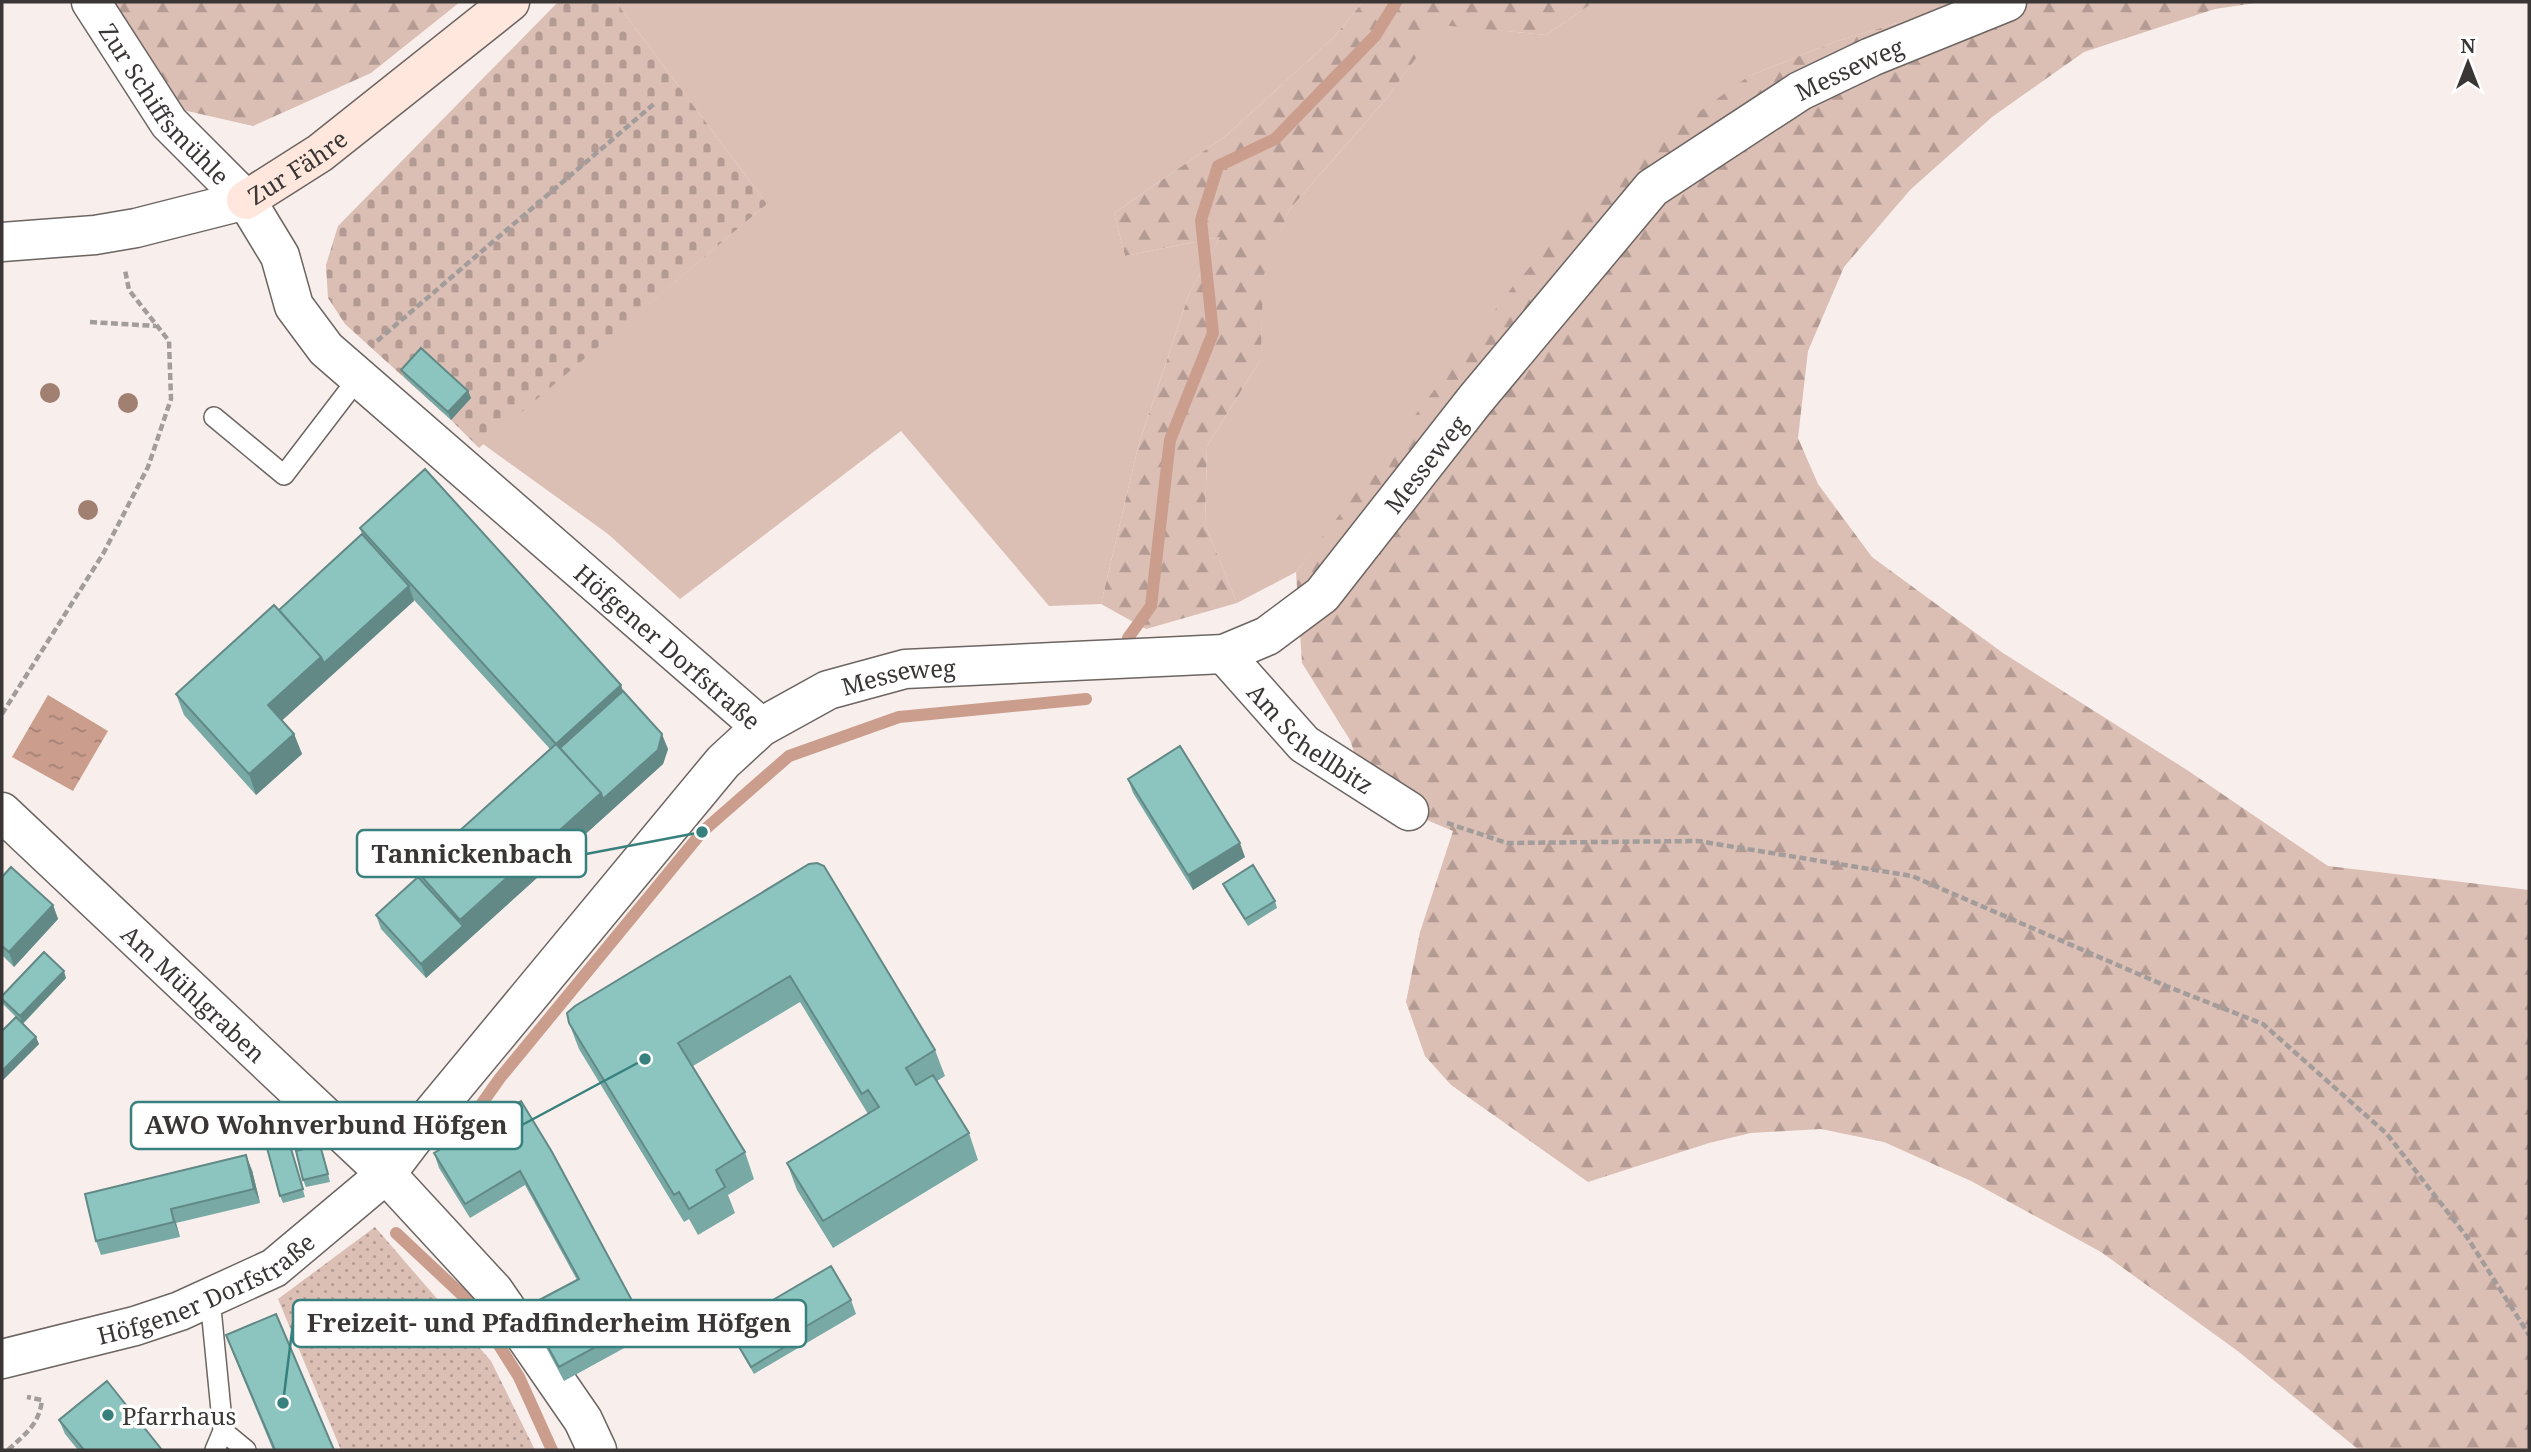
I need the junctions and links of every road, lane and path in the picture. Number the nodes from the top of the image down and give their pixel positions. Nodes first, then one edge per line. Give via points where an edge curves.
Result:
1 (91, 2) edge
2 (510, 2) edge
3 (2007, 2) edge
4 (654, 103) dead end
5 (246, 200) junction
6 (136, 228) junction
7 (2, 242) edge
8 (90, 322) dead end
9 (157, 326) junction
10 (355, 373) junction
11 (214, 417) dead end
12 (1224, 654) junction
13 (2, 714) edge
14 (761, 727) junction
15 (1409, 811) joint
16 (2, 812) edge
17 (386, 1174) junction
18 (210, 1298) junction
19 (2529, 1335) edge
20 (2, 1359) edge
21 (223, 1431) junction
22 (215, 1450) edge
23 (246, 1450) edge
24 (597, 1450) edge

1 - 5 street, Zur Schiffsmühle via 169,124
2 - 5 street, Zur Fähre via 320,153
3 - 12 street, Messeweg via 1800,91 1652,188 1475,400 1322,595 1266,636
4 - 10 path via 369,347
5 - 6 street, Zur Fähre
5 - 10 street, Höfgener Dorfstraße via 280,256 294,306 326,349
6 - 7 street, Zur Fähre
6 - 9 path via 125,270 129,290
8 - 9 path
9 - 13 path via 169,341 171,399 148,467 103,554
10 - 11 lane via 284,475
10 - 14 street, Höfgener Dorfstraße
12 - 14 street, Messeweg via 905,669 828,690
12 - 15 street, Am Schellbitz via 1304,744
14 - 17 street, Höfgener Dorfstraße via 714,772
15 - 19 path via 1507,843 1698,841 1912,876 2263,1024 2387,1134 2467,1237
16 - 17 street, Am Mühlgraben
17 - 18 street, Höfgener Dorfstraße via 274,1268
17 - 24 street via 494,1292 583,1420
18 - 20 street, Höfgener Dorfstraße via 135,1326
18 - 21 lane
21 - 22 lane
21 - 23 lane

